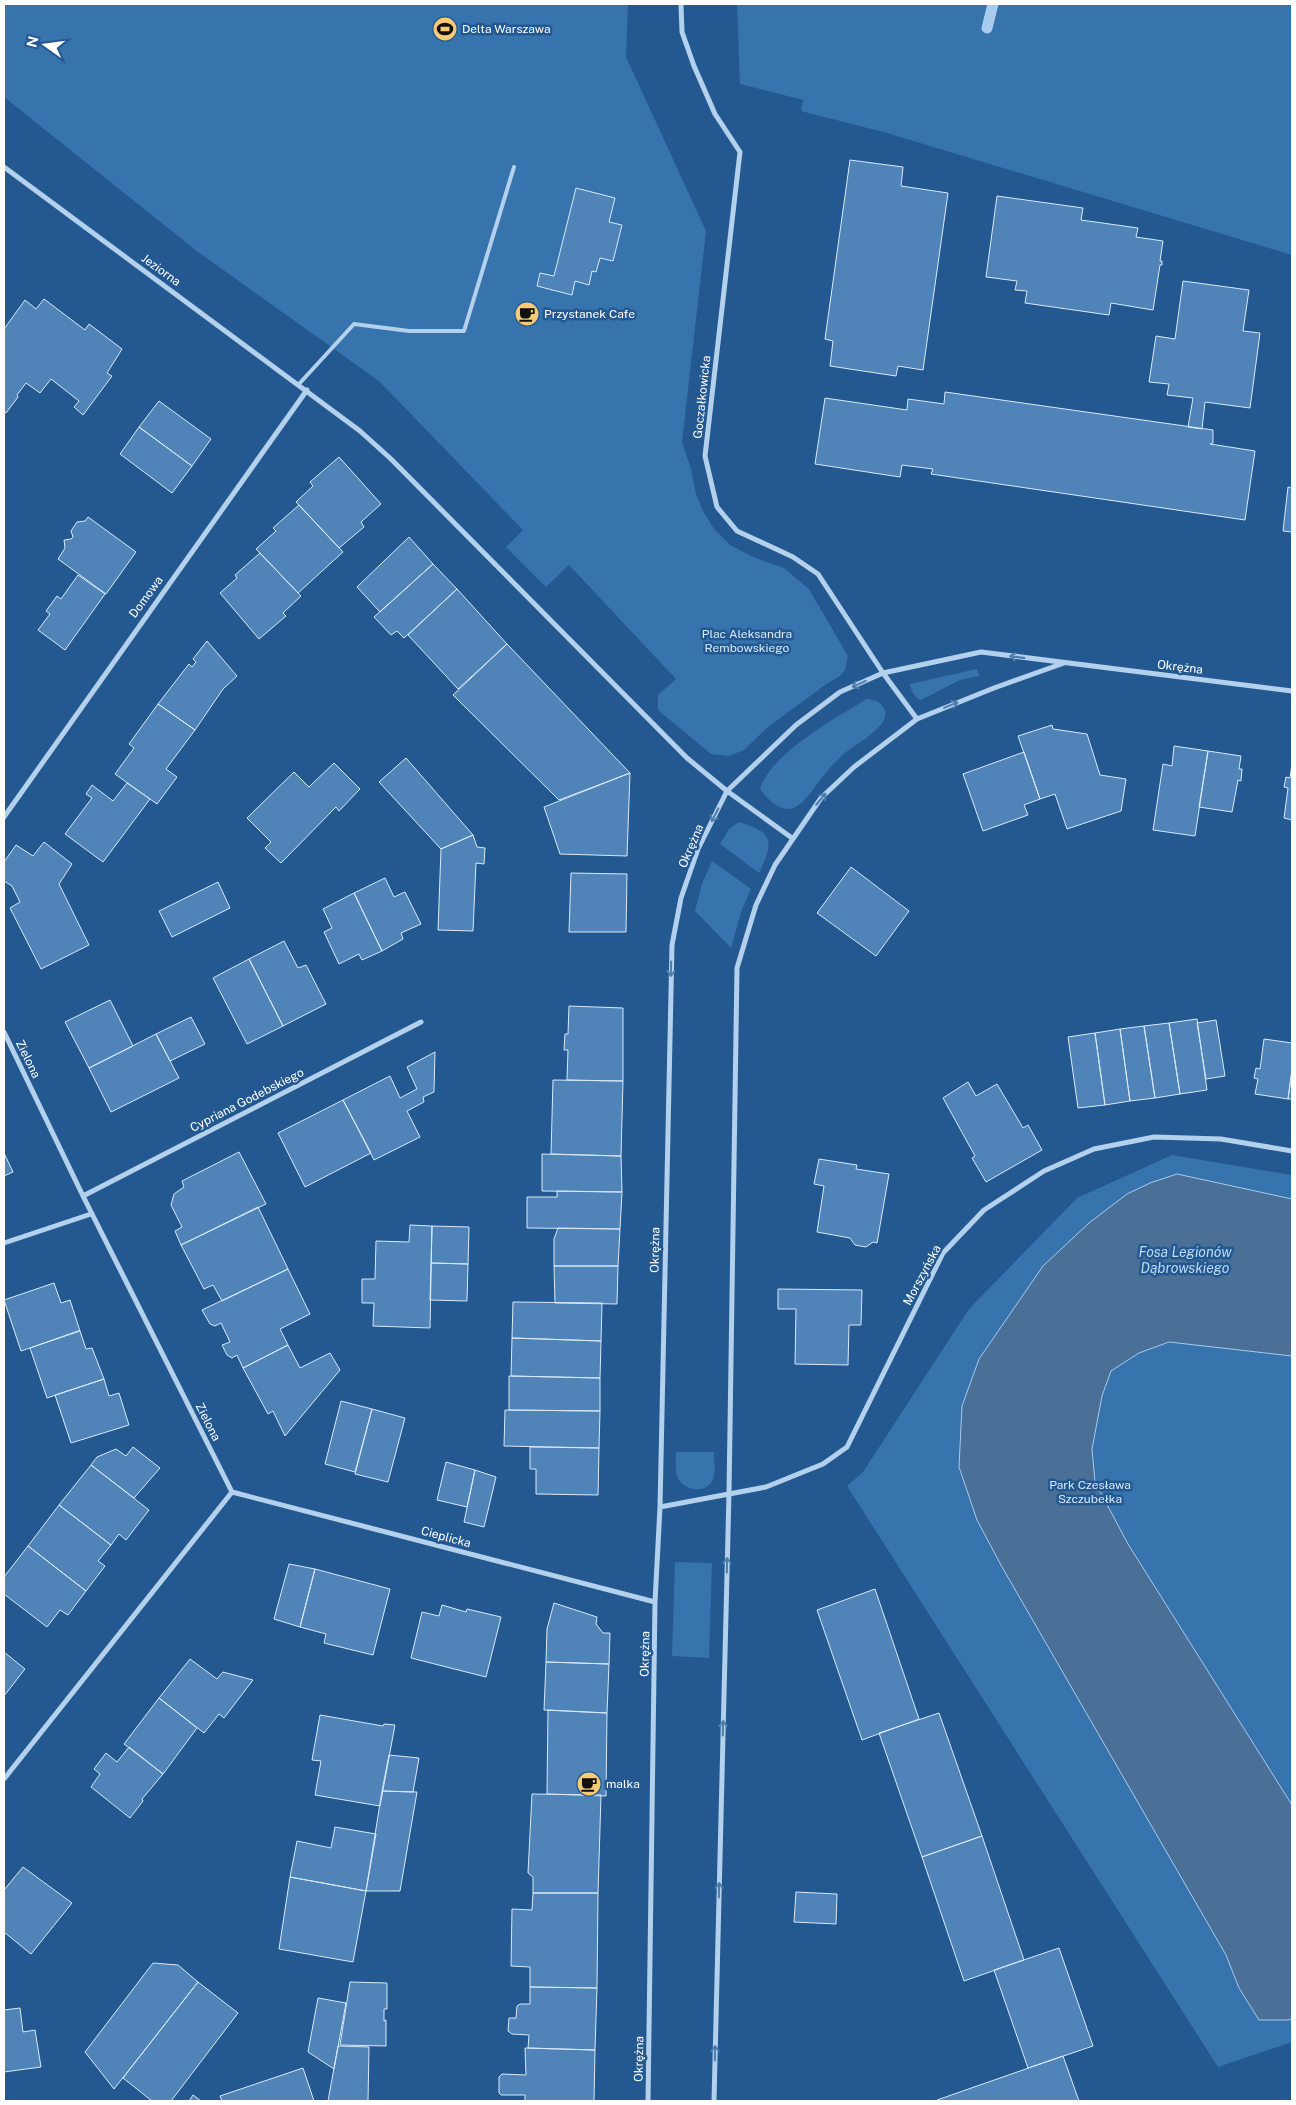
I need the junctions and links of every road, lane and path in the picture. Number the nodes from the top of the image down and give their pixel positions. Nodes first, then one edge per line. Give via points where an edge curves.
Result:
1 (681, 4) edge
2 (4, 167) edge
3 (514, 167) dead end
4 (299, 384) junction
5 (306, 390) junction
6 (1065, 662) junction
7 (883, 673) junction
8 (1292, 691) edge
9 (917, 719) junction
10 (728, 791) junction
11 (4, 817) edge
12 (792, 838) junction
13 (421, 1022) dead end
14 (4, 1032) edge
15 (1292, 1151) edge
16 (82, 1196) junction
17 (91, 1214) junction
18 (4, 1243) edge
19 (232, 1492) junction
20 (729, 1493) junction
21 (660, 1507) junction
22 (655, 1602) junction
23 (4, 1779) edge
24 (648, 2101) edge
25 (714, 2101) edge

1 - 7 street, Goczałkowicka via 682,32 694,66 715,114 740,152 705,456 717,507 737,531 793,557 818,574
2 - 4 street, Jeziorna
3 - 4 lane via 464,331 409,331 354,324
4 - 5 street, Jeziorna
5 - 10 street via 391,459 687,758
5 - 11 street, Domowa
6 -> 7 street, Okrężna via 981,652
6 - 8 street, Okrężna
9 -> 6 street, Okrężna
7 - 9 street, Goczałkowicka
7 -> 10 street, Okrężna via 840,692 796,725
12 -> 9 street, Okrężna via 821,798 854,767
10 - 12 street
10 -> 21 street, Okrężna via 698,849 681,898 672,945
12 - 20 street, Okrężna via 756,905 737,968
13 - 16 street, Cypriana Godebskiego
14 - 16 street, Zielona
15 - 20 street, Morszyńska via 1221,1139 1154,1137 1094,1149 1044,1171 984,1210 943,1253 847,1447 823,1464 766,1487
16 - 17 street, Zielona
17 - 18 street
17 - 19 street, Zielona
19 - 22 street, Cieplicka
19 - 23 street
20 - 21 street, Morszyńska
25 -> 20 street, Okrężna
21 - 22 street, Okrężna
22 - 24 street, Okrężna

